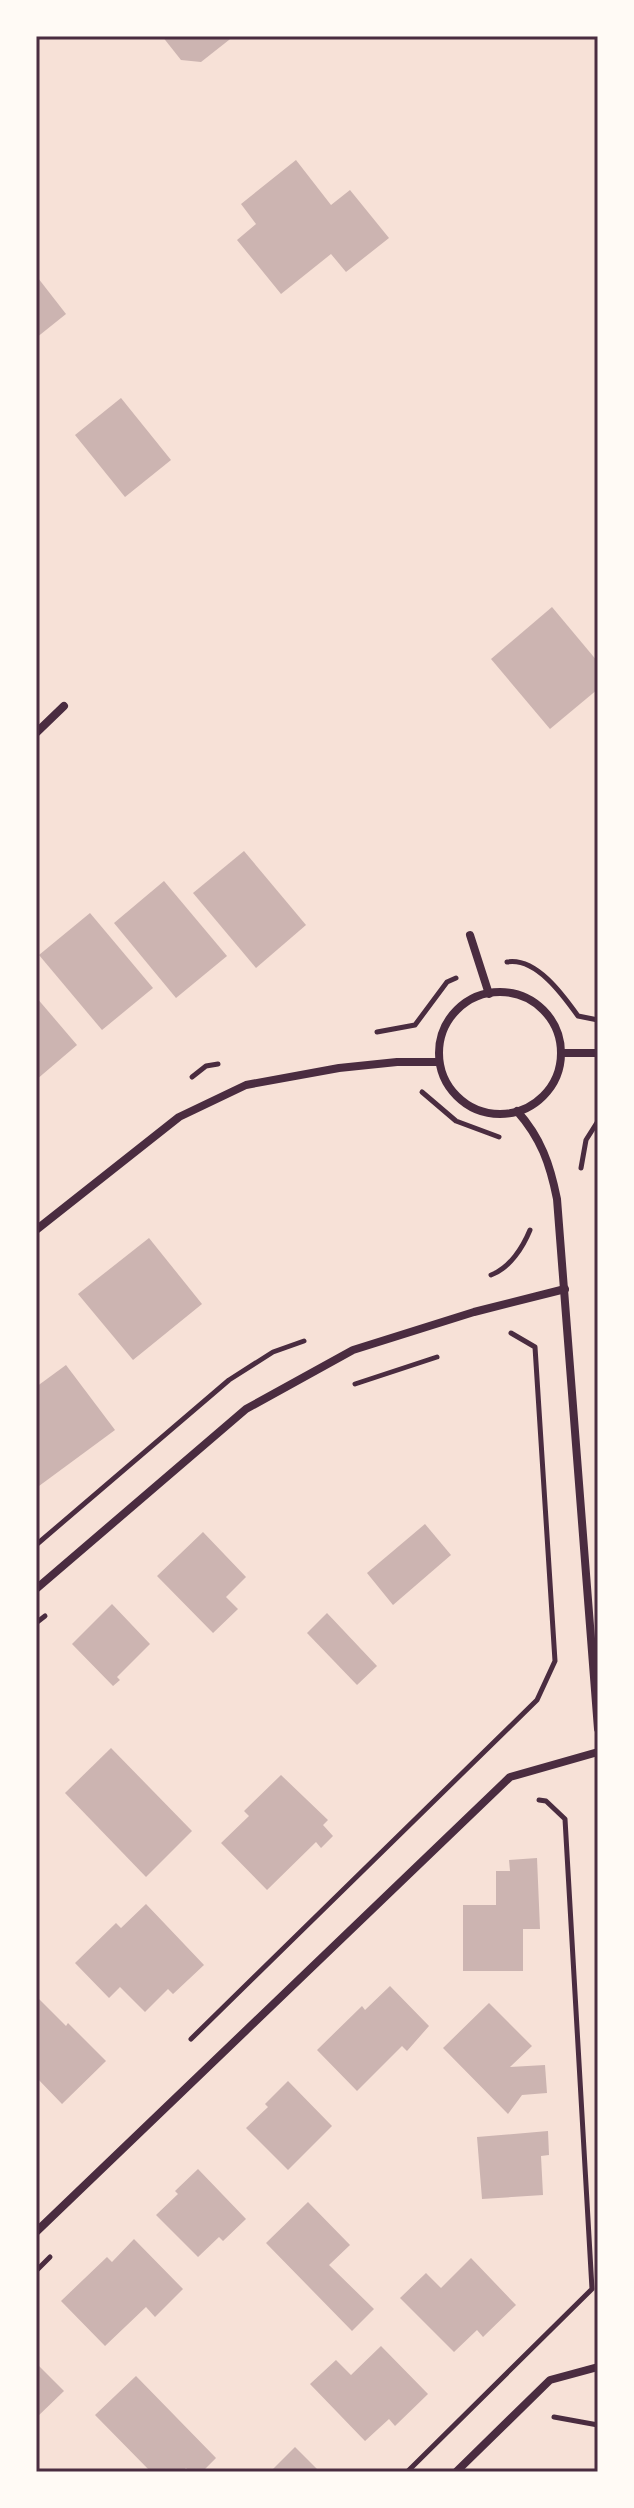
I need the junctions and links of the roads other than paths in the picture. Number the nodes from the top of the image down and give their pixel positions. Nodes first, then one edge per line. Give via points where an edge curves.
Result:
1 (64, 706) dead end
2 (36, 733) edge
3 (470, 935) dead end
4 (489, 994) junction
5 (561, 1053) junction
6 (598, 1053) edge
7 (439, 1062) junction
8 (517, 1111) junction
9 (36, 1230) edge
10 (565, 1289) junction
11 (36, 1589) edge
12 (598, 1729) edge
13 (598, 1752) edge
14 (36, 2232) edge
15 (598, 2367) edge
16 (456, 2472) edge

1 - 2 street
3 - 4 street
4 - 5 street via 499,991 535,1003 549,1017
4 - 7 street via 460,1006 447,1021 439,1041
5 - 6 street
5 - 8 street via 549,1089
7 - 8 street via 459,1098 497,1114
7 - 9 street via 339,1068 246,1085 179,1117
8 - 10 street via 539,1139 551,1170
10 - 11 street via 353,1350 246,1409
10 - 12 street
13 - 14 street via 510,1777
15 - 16 street via 550,2380

